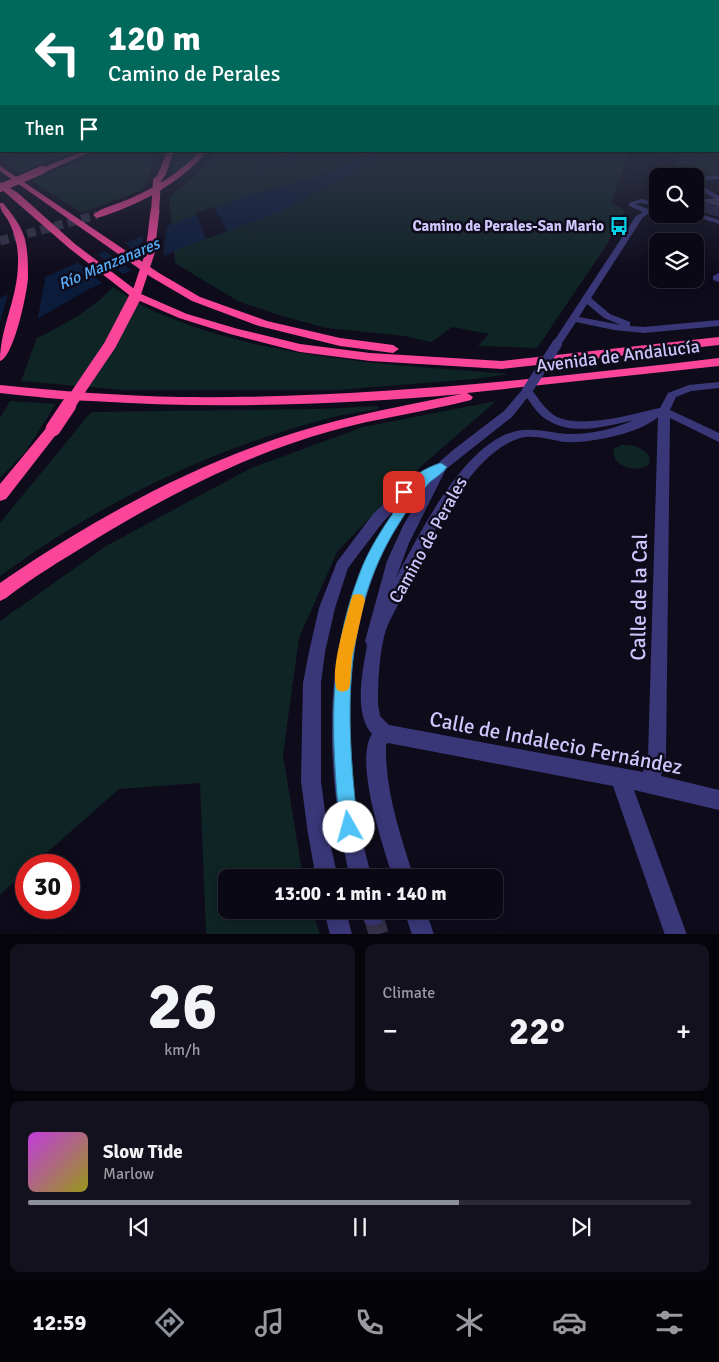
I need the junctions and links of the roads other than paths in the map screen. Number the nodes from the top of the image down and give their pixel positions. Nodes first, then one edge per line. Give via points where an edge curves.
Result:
1 (5, 188) edge
2 (28, 188) edge
3 (156, 188) edge
4 (159, 188) edge
5 (704, 190) edge
6 (719, 199) edge
7 (719, 203) edge
8 (649, 204) edge
9 (704, 204) edge
10 (0, 206) edge
11 (649, 209) edge
12 (639, 213) junction
13 (0, 215) edge
14 (97, 215) tunnel mouth
15 (704, 217) edge
16 (719, 222) edge
17 (17, 230) junction
18 (587, 299) junction
19 (573, 319) junction
20 (719, 323) edge
21 (657, 329) junction
22 (719, 341) edge
23 (0, 357) edge
24 (574, 358) junction
25 (719, 362) edge
26 (719, 385) edge
27 (0, 388) edge
28 (524, 388) junction
29 (664, 411) junction
30 (719, 438) edge
31 (441, 467) junction
32 (0, 495) edge
33 (0, 593) edge
34 (373, 641) junction
35 (384, 733) junction
36 (620, 778) junction
37 (649, 783) junction
38 (719, 800) edge
39 (325, 869) edge
40 (359, 869) edge
41 (401, 869) edge
42 (337, 919) edge
43 (418, 919) edge
44 (341, 934) edge
45 (423, 934) edge
46 (676, 934) edge

1 - 24 highway via 124,287 182,316 234,332 300,348 401,359 502,365
2 - 24 highway via 196,299 263,324 340,342 389,349 494,357
3 - 32 highway, bridge via 150,254 139,289 98,363 53,429
4 - 14 highway
5 - 6 street
7 - 9 street
8 - 12 street, Camino de Perales via 642,201 632,203
10 - 17 highway via 13,219
11 - 12 street, Camino de Perales
12 - 18 street, Camino de Perales
13 - 17 highway
15 - 16 street
17 - 23 highway via 22,251 21,295 12,330
18 - 19 street, Camino de Perales
18 - 21 street via 607,316 626,324
19 - 21 street via 614,327
19 - 28 street, Camino de Perales, bridge
20 - 21 street
22 - 24 highway, Avenida de Andalucía
25 - 28 highway, Avenida de Andalucía
26 - 29 street via 689,388 672,395
27 - 28 highway via 162,401 255,401
28 - 29 street via 544,412 565,424 590,425
28 - 31 street, Camino de Perales via 507,414
28 - 33 highway via 363,418 262,449 192,477 126,512
29 - 30 street
29 - 34 street, Camino de Perales via 631,427 592,437 518,434 490,450 466,471 438,515
29 - 37 street, Calle de la Cal via 657,757
31 - 34 street, Camino de Perales via 396,558
31 - 39 street, Camino de Perales via 417,480 363,535 342,566 327,608 312,683 311,781
31 - 40 street, Camino de Perales via 412,496 381,543 366,573 344,657 341,707 344,780 349,827
34 - 35 street, Camino de Perales via 371,708 373,721
35 - 36 street, Calle de Indalecio Fernández
35 - 41 street via 376,742 376,770 386,823
36 - 37 street, Calle de Indalecio Fernández
36 - 46 street
37 - 38 street, Calle de Indalecio Fernández
42 - 44 street
43 - 45 street

